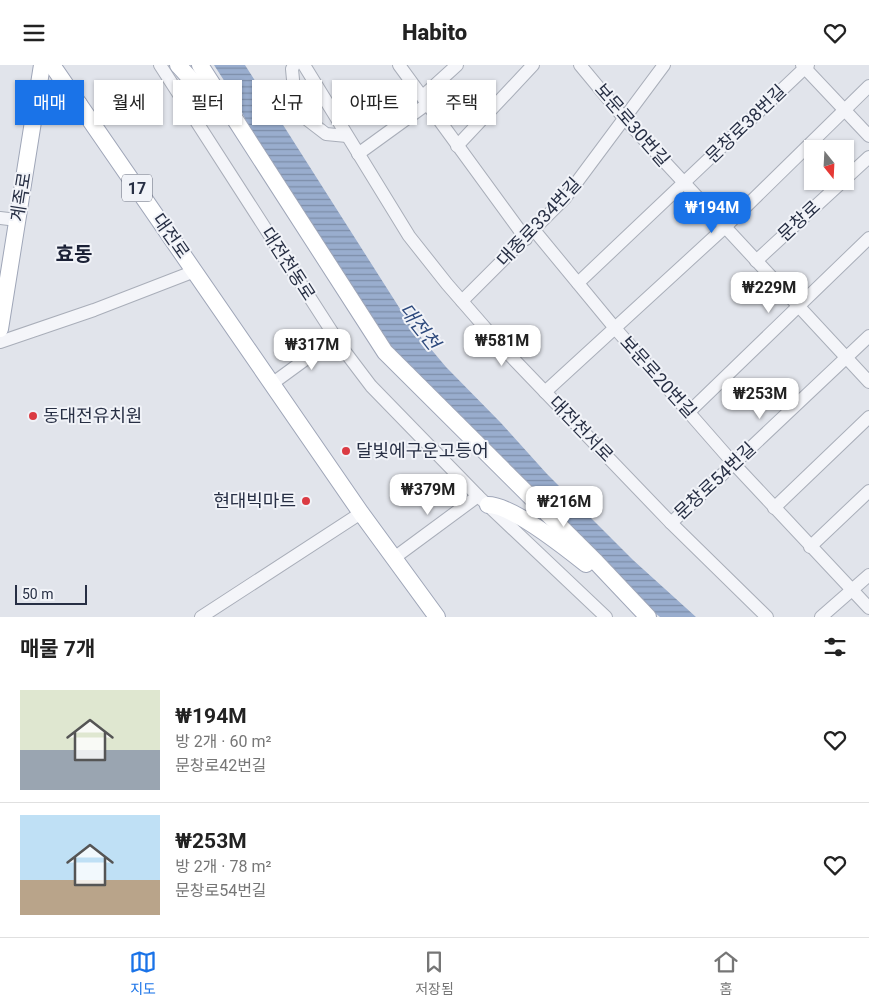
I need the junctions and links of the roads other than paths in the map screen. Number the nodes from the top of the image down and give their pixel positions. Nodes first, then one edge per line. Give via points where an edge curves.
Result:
1 (42, 65) edge
2 (52, 65) edge
3 (160, 65) edge
4 (178, 65) edge
5 (200, 65) edge
6 (294, 65) edge
7 (304, 65) edge
8 (399, 65) edge
9 (457, 65) edge
10 (533, 65) edge
11 (580, 65) edge
12 (664, 65) edge
13 (805, 66) edge
14 (40, 80) edge
15 (62, 80) edge
16 (192, 80) edge
17 (210, 80) edge
18 (869, 86) edge
19 (425, 100) junction
20 (844, 109) junction
21 (84, 111) edge
22 (624, 118) junction
23 (33, 125) edge
24 (239, 125) edge
25 (347, 136) junction
26 (869, 136) edge
27 (457, 146) junction
28 (358, 154) junction
29 (869, 157) edge
30 (854, 171) edge
31 (684, 183) junction
32 (833, 190) edge
33 (0, 218) edge
34 (17, 220) junction
35 (724, 228) junction
36 (530, 235) junction
37 (869, 238) edge
38 (756, 261) junction
39 (195, 271) junction
40 (578, 283) junction
41 (462, 301) junction
42 (797, 306) junction
43 (614, 327) junction
44 (0, 329) edge
45 (336, 337) junction
46 (869, 337) edge
47 (0, 341) edge
48 (846, 357) junction
49 (869, 382) edge
50 (273, 383) junction
51 (545, 392) junction
52 (689, 412) junction
53 (869, 417) edge
54 (734, 464) junction
55 (869, 491) edge
56 (483, 500) junction
57 (774, 508) junction
58 (361, 513) junction
59 (671, 523) junction
60 (810, 547) junction
61 (394, 559) junction
62 (869, 575) edge
63 (625, 591) junction
64 (853, 591) junction
65 (869, 607) edge
66 (201, 617) edge
67 (437, 617) edge
68 (606, 617) edge
69 (648, 617) edge
70 (767, 617) edge
71 (821, 617) edge

1 - 14 main road, 계족로
2 - 15 main road, 대전로 / 17
3 - 45 street, 대전천동로
4 - 16 main road
5 - 17 main road
6 - 25 street via 292,113 326,134
7 - 25 street, 대전천서로
8 - 19 street, 보문로20번길
9 - 19 street
10 - 27 street
11 - 22 street, 보문로30번길
12 - 22 street, 대종로334번길
13 - 20 street
13 - 31 street, 문창로38번길
18 - 20 street
19 - 27 street, 보문로20번길
19 - 28 street
20 - 26 street
20 - 35 street
21 - 39 main road, 대전로 / 17
22 - 31 street, 보문로30번길
22 - 36 street, 대종로334번길 via 565,198
23 - 34 main road, 계족로
24 - 63 main road via 357,311 393,361
25 - 28 street, 대전천서로
27 - 36 street, 보문로20번길
28 - 41 street, 대전천서로 via 409,236
29 - 30 street, 문창로
31 - 35 street, 보문로30번길
31 - 40 street, 문창로38번길
32 - 38 street, 문창로
33 - 34 street
34 - 44 main road, 계족로
35 - 38 street, 보문로30번길
35 - 43 street
36 - 40 street, 보문로20번길
36 - 41 street, 대종로334번길
37 - 42 street
38 - 42 street, 보문로30번길
39 - 47 street via 94,310
39 - 50 main road, 대전로 / 17
40 - 43 street, 보문로20번길
41 - 51 street, 대전천서로
42 - 48 street, 보문로30번길
42 - 52 street
43 - 51 street
43 - 52 street, 보문로20번길
45 - 50 street
45 - 56 street, 대전천동로 via 372,386
46 - 48 street, 문창로54번길
48 - 49 street, 보문로30번길
48 - 54 street, 문창로54번길
50 - 58 main road, 대전로 / 17
51 - 59 street, 대전천서로
52 - 54 street, 보문로20번길
53 - 57 street
54 - 57 street, 보문로20번길
54 - 59 street, 문창로54번길
55 - 60 street
56 - 61 street
56 - 63 main road via 505,509 551,538
56 - 68 street, 대전천동로
57 - 60 street, 보문로20번길
58 - 61 main road, 대전로 / 17
58 - 66 street
59 - 70 street, 대전천서로
60 - 64 street, 보문로20번길
61 - 67 main road, 대전로 / 17
62 - 64 street
63 - 69 main road
64 - 65 street, 보문로20번길
64 - 71 street

